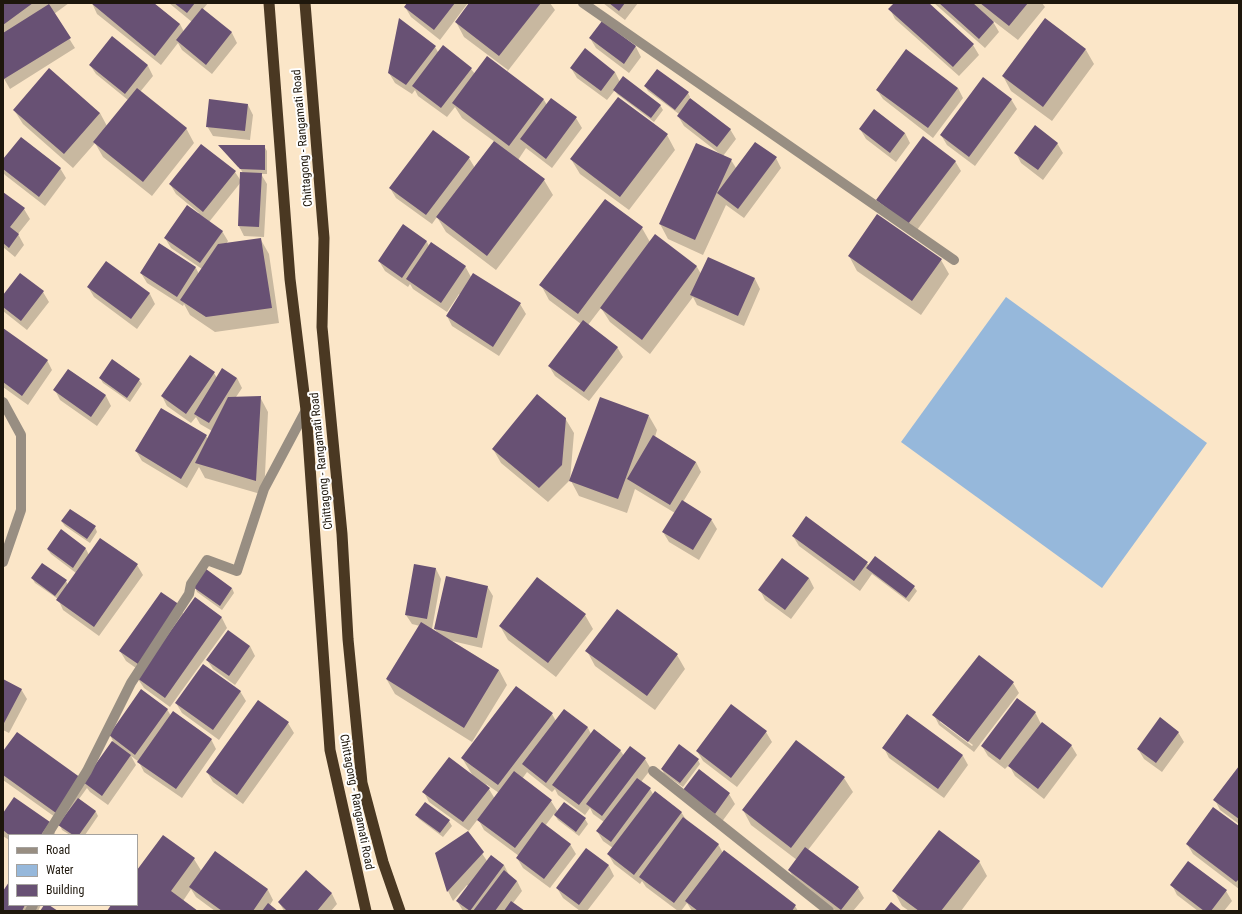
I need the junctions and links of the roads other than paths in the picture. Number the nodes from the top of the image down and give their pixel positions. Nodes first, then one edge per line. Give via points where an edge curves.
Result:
1 (269, 3) edge
2 (305, 3) edge
3 (583, 3) edge
4 (954, 260) dead end
5 (3, 402) edge
6 (306, 410) junction
7 (3, 562) edge
8 (653, 771) dead end
9 (47, 834) edge
10 (366, 911) edge
11 (400, 911) edge
12 (829, 911) edge

1 - 6 highway, Chittagong - Rangamati Road via 290,279
2 - 11 highway, Chittagong - Rangamati Road via 324,238 322,327 362,784 382,862
3 - 4 street
5 - 7 street via 21,435 21,510
6 - 9 street via 264,489 237,571 207,560 191,584 189,594 131,683 87,771
6 - 10 highway, Chittagong - Rangamati Road via 330,750
8 - 12 street

